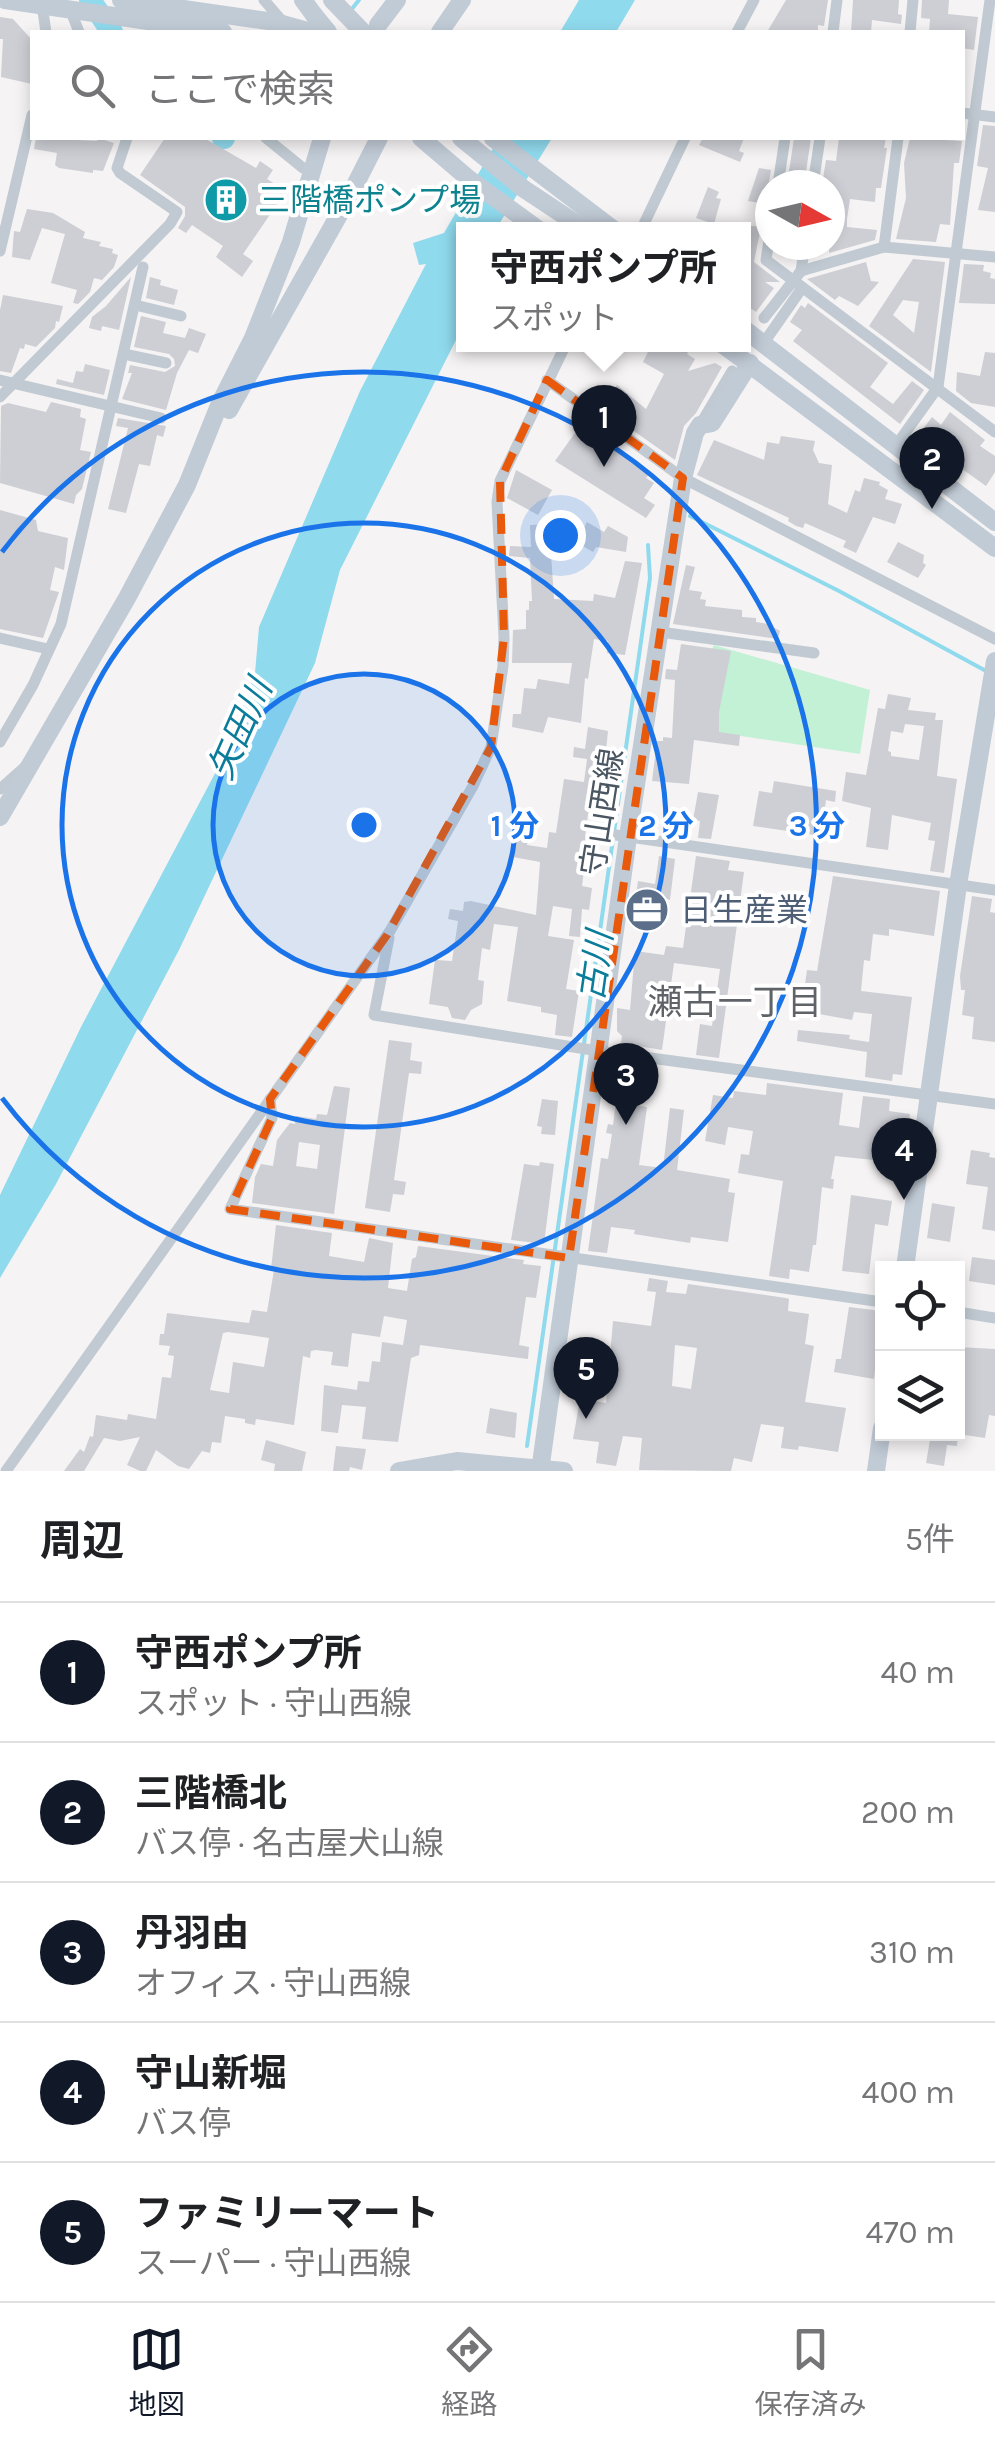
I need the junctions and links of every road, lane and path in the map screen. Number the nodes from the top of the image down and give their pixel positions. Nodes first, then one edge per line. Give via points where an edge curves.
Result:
1 (6, 0) edge
2 (167, 0) edge
3 (264, 0) edge
4 (335, 0) edge
5 (397, 0) edge
6 (462, 0) edge
7 (754, 0) edge
8 (837, 0) edge
9 (914, 0) edge
10 (990, 0) edge
11 (42, 5) junction
12 (74, 10) junction
13 (128, 17) edge
14 (310, 20) edge
15 (370, 29) edge
16 (46, 30) edge
17 (79, 30) edge
18 (210, 30) edge
19 (290, 30) edge
20 (441, 30) edge
21 (738, 30) edge
22 (833, 30) edge
23 (910, 30) edge
24 (969, 114) edge
25 (995, 117) edge
26 (30, 124) edge
27 (125, 140) edge
28 (271, 140) edge
29 (321, 140) edge
30 (377, 140) edge
31 (423, 140) edge
32 (463, 140) edge
33 (496, 140) edge
34 (684, 140) edge
35 (786, 140) edge
36 (820, 140) edge
37 (898, 140) edge
38 (303, 168) dead end
39 (781, 170) edge
40 (815, 170) edge
41 (528, 222) edge
42 (574, 222) edge
43 (603, 222) edge
44 (645, 222) edge
45 (884, 247) junction
46 (0, 251) edge
47 (958, 252) junction
48 (995, 257) edge
49 (766, 260) edge
50 (802, 260) edge
51 (143, 267) dead end
52 (799, 280) junction
53 (135, 306) junction
54 (181, 316) dead end
55 (764, 318) dead end
56 (751, 335) edge
57 (763, 344) junction
58 (562, 352) edge
59 (729, 352) edge
60 (124, 354) junction
61 (166, 363) dead end
62 (741, 367) junction
63 (547, 380) junction
64 (7, 382) edge
65 (938, 387) junction
66 (0, 397) edge
67 (112, 406) junction
68 (161, 418) dead end
69 (995, 432) edge
70 (895, 447) junction
71 (684, 478) junction
72 (188, 485) junction
73 (995, 522) edge
74 (995, 548) edge
75 (660, 632) junction
76 (0, 638) edge
77 (995, 638) edge
78 (48, 649) junction
79 (814, 653) dead end
80 (995, 661) edge
81 (0, 742) edge
82 (29, 765) junction
83 (0, 789) edge
84 (0, 817) edge
85 (619, 835) junction
86 (958, 885) junction
87 (995, 890) edge
88 (390, 931) junction
89 (588, 1049) junction
90 (927, 1095) junction
91 (270, 1099) junction
92 (995, 1104) edge
93 (559, 1257) junction
94 (906, 1261) edge
95 (875, 1301) edge
96 (965, 1313) edge
97 (995, 1318) edge
98 (880, 1441) edge
99 (540, 1469) edge
100 (6, 1471) edge
101 (399, 1471) edge
102 (564, 1471) edge
103 (876, 1471) edge

1 - 11 street
2 - 13 street
3 - 19 street
4 - 14 street
4 - 15 street, bridge
5 - 15 street
6 - 20 street
7 - 21 street
8 - 22 street
9 - 23 street
10 - 24 street
11 - 12 street
11 - 16 street
12 - 13 street
12 - 17 street
13 - 14 street, bridge
13 - 18 street
24 - 25 street
24 - 47 street
26 - 46 street
27 - 64 street via 117,168 176,212
28 - 38 street
29 - 72 street via 291,242
30 - 72 street
31 - 41 street
32 - 42 street
33 - 43 street
34 - 44 street
35 - 39 street
36 - 40 street
37 - 45 street
45 - 47 street
45 - 52 street
47 - 48 street
47 - 65 street
49 - 52 street
50 - 52 street
51 - 53 street
52 - 55 street
52 - 57 street
52 - 65 street
53 - 54 street
53 - 60 street
56 - 57 street
57 - 70 street
58 - 63 street
59 - 62 street
60 - 61 street
60 - 67 street
62 - 71 street, 守山西線 via 712,423 695,433
62 - 74 street
63 - 71 street
63 - 88 street via 500,481 504,637 491,747
64 - 66 street
64 - 67 street
65 - 69 street
65 - 70 street
67 - 68 street
67 - 78 street via 62,624
70 - 73 street
71 - 75 street, 守山西線
71 - 77 street
72 - 82 street
75 - 79 street
75 - 85 street, 守山西線
76 - 78 street
78 - 81 street
80 - 86 street
82 - 83 street
82 - 84 street
85 - 86 street
85 - 89 street, 守山西線
86 - 87 street
86 - 90 street
88 - 89 street via 374,1015
88 - 91 street
89 - 90 street
89 - 93 street, 守山西線
90 - 92 street
90 - 94 street
91 - 93 street via 272,1118 230,1209
91 - 100 street
93 - 95 street
93 - 99 street, 守山西線
96 - 97 street
98 - 103 street
99 - 101 street via 458,1460
99 - 102 street

